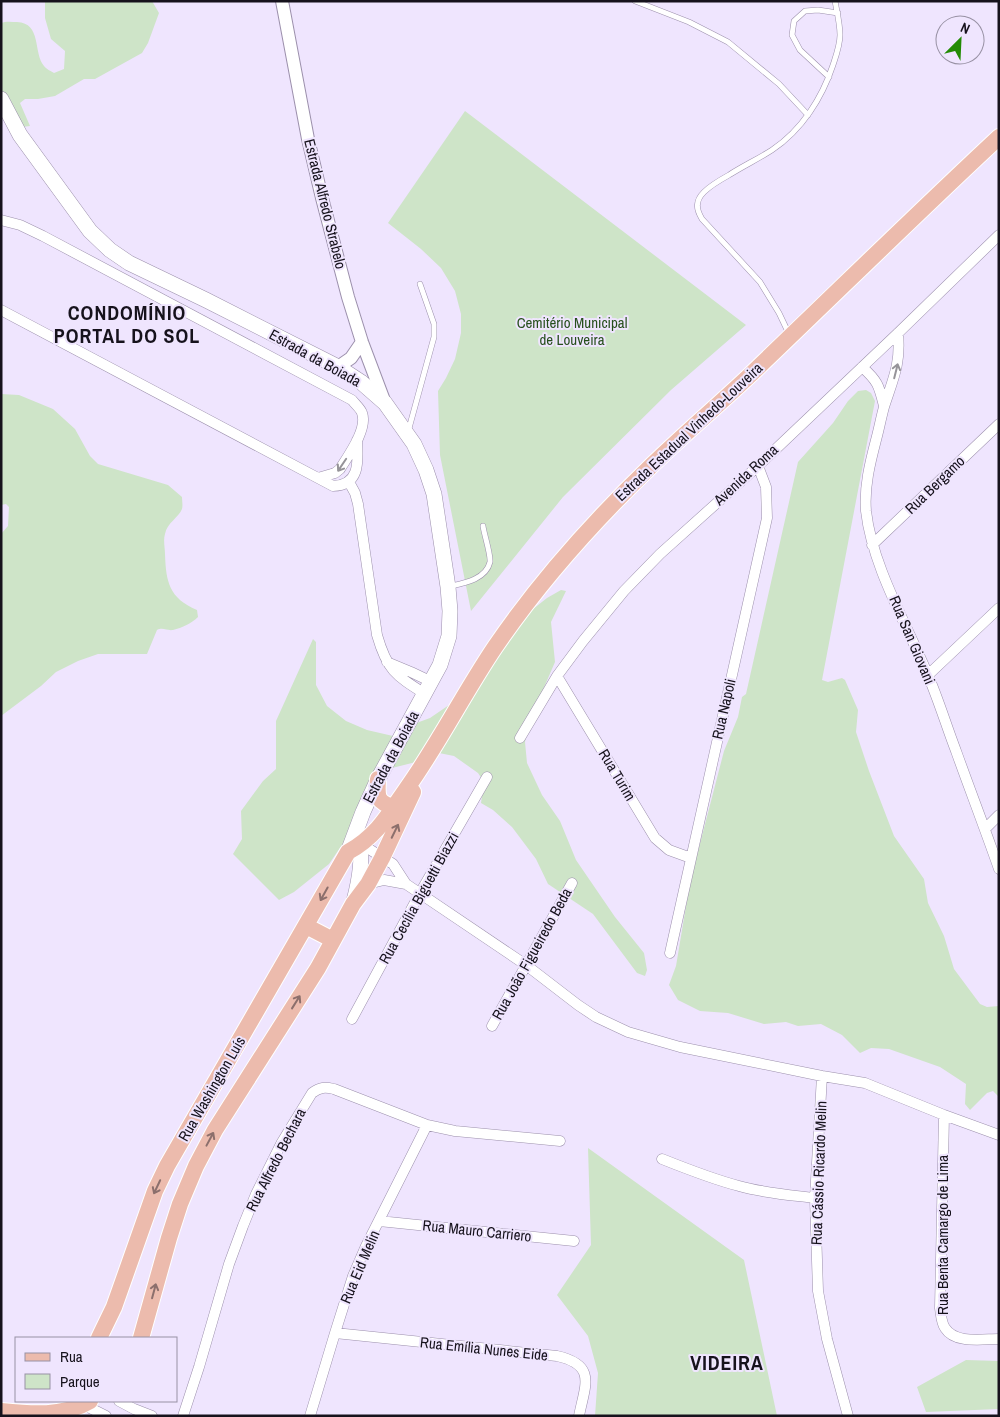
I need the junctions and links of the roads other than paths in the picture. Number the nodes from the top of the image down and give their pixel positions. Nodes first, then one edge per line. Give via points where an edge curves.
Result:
1 (282, 1) edge
2 (634, 1) edge
3 (835, 1) edge
4 (838, 13) junction
5 (829, 77) junction
6 (1, 99) edge
7 (808, 115) junction
8 (999, 137) edge
9 (1, 220) edge
10 (999, 234) edge
11 (420, 284) dead end
12 (1, 310) edge
13 (898, 333) junction
14 (790, 337) junction
15 (362, 342) junction
16 (338, 367) junction
17 (862, 367) junction
18 (385, 403) junction
19 (884, 407) junction
20 (999, 424) edge
21 (408, 434) junction
22 (357, 440) junction
23 (758, 466) junction
24 (318, 478) junction
25 (349, 482) junction
26 (483, 526) dead end
27 (872, 545) junction
28 (448, 587) junction
29 (999, 608) edge
30 (928, 675) junction
31 (557, 676) junction
32 (428, 688) junction
33 (520, 738) dead end
34 (424, 764) junction
35 (487, 777) dead end
36 (378, 780) junction
37 (395, 807) junction
38 (999, 815) edge
39 (985, 829) junction
40 (354, 848) junction
41 (382, 858) junction
42 (691, 858) junction
43 (999, 869) edge
44 (572, 883) dead end
45 (368, 884) junction
46 (406, 884) junction
47 (420, 893) junction
48 (353, 904) junction
49 (306, 926) junction
50 (333, 940) junction
51 (670, 953) dead end
52 (526, 965) junction
53 (352, 1019) dead end
54 (492, 1026) dead end
55 (822, 1076) junction
56 (944, 1115) junction
57 (427, 1125) junction
58 (999, 1135) edge
59 (560, 1141) dead end
60 (662, 1159) dead end
61 (815, 1198) junction
62 (379, 1222) junction
63 (574, 1241) dead end
64 (335, 1332) junction
65 (99, 1337) edge
66 (141, 1337) edge
67 (999, 1340) edge
68 (21, 1402) edge
69 (84, 1402) edge
70 (121, 1402) edge
71 (1, 1409) edge
72 (44, 1415) edge
73 (106, 1416) edge
74 (152, 1416) edge
75 (183, 1416) edge
76 (310, 1416) edge
77 (579, 1416) edge
78 (848, 1416) edge

1 - 15 street, Estrada Alfredo Strabelo via 310,147
2 - 7 lane via 689,22 728,42 779,84
3 - 4 lane
4 - 5 lane via 840,36
4 - 5 lane via 805,11 794,21 792,36 800,50
5 - 7 lane
6 - 16 main road, Estrada da Boiada via 20,135 90,231 110,250 129,263
7 - 14 lane via 774,149 712,185 699,198 697,205 702,219 760,282
8 - 14 main road, Estrada Estadual Vinhedo-Louveira
9 - 22 street via 43,236 352,400 362,413 363,425
10 - 13 street, Avenida Roma
11 - 21 lane via 434,324 434,337
12 - 24 street
13 - 17 street, Avenida Roma
19 -> 13 street, Rua San Giovani via 900,350
14 - 34 main road, Estrada Estadual Vinhedo-Louveira via 652,465 549,576 495,647
15 - 16 street via 351,358
15 - 18 street, Estrada Alfredo Strabelo
16 - 18 main road, Estrada da Boiada
17 - 19 street, Rua San Giovani via 876,380
17 - 23 street, Avenida Roma
18 - 21 main road, Estrada da Boiada
19 - 27 street, Rua San Giovani via 866,491
20 - 27 street, Rua Bergamo
21 - 28 main road, Estrada da Boiada via 434,494
22 -> 24 street via 340,470
22 - 25 street via 357,467
23 - 31 street, Avenida Roma via 624,591
23 - 42 street, Rua Napoli via 766,487 767,518
24 - 25 street via 333,486
25 - 32 street via 358,504 377,635 386,661 402,668
26 - 28 lane via 490,561 487,569 481,577
27 - 30 street, Rua San Giovani
28 - 32 main road, Estrada da Boiada via 449,636 440,665
29 - 30 street
30 - 39 street, Rua San Giovani
31 - 33 street, Avenida Roma
31 - 42 street, Rua Turim via 656,838 669,850
32 - 36 main road, Estrada da Boiada
34 - 37 main road, Rua Washington Luís
41 -> 34 main road
35 - 47 street, Rua Cecília Biguetti Biazzi
36 - 37 main road via 379,799
36 - 40 main road, Estrada da Boiada via 358,825
37 - 40 main road, Rua Washington Luís via 379,828
38 - 39 street
39 - 43 street, Rua San Giovani
40 - 41 street
40 - 48 main road via 361,870
40 -> 49 main road, Rua Washington Luís
41 - 45 main road
41 - 46 street via 393,864
42 - 51 street, Rua Napoli
44 - 52 street, Rua João Figueiredo Beda
45 - 46 street via 384,880
45 - 48 main road
46 - 47 street
47 - 52 street
47 - 53 street, Rua Cecília Biguetti Biazzi
48 - 50 main road
49 - 50 main road
49 -> 65 main road, Rua Washington Luís via 168,1166
66 -> 50 main road via 169,1238 196,1166
52 - 54 street, Rua João Figueiredo Beda
52 - 55 street via 578,1006 628,1032 680,1047
55 - 56 street via 865,1083
55 - 61 street, Rua Cássio Ricardo Melin
56 - 58 street
56 - 67 street, Rua Benta Camargo de Lima via 942,1319 945,1328 954,1336
57 - 59 street, Rua Alfredo Bechara via 455,1131
57 - 62 street, Rua Eid Melin
57 - 75 street, Rua Alfredo Bechara via 334,1089 325,1087 312,1093 282,1142 243,1226
60 - 61 street via 740,1187
61 - 78 street, Rua Cássio Ricardo Melin via 818,1292
62 - 63 street, Rua Mauro Carriero
62 - 64 street, Rua Eid Melin via 353,1276
64 - 76 street, Rua Eid Melin
64 - 77 street, Rua Emília Nunes Eide via 569,1359 579,1365 586,1378
68 - 71 main road
69 - 72 main road via 62,1412
69 - 73 street
70 - 74 street
71 - 72 main road

